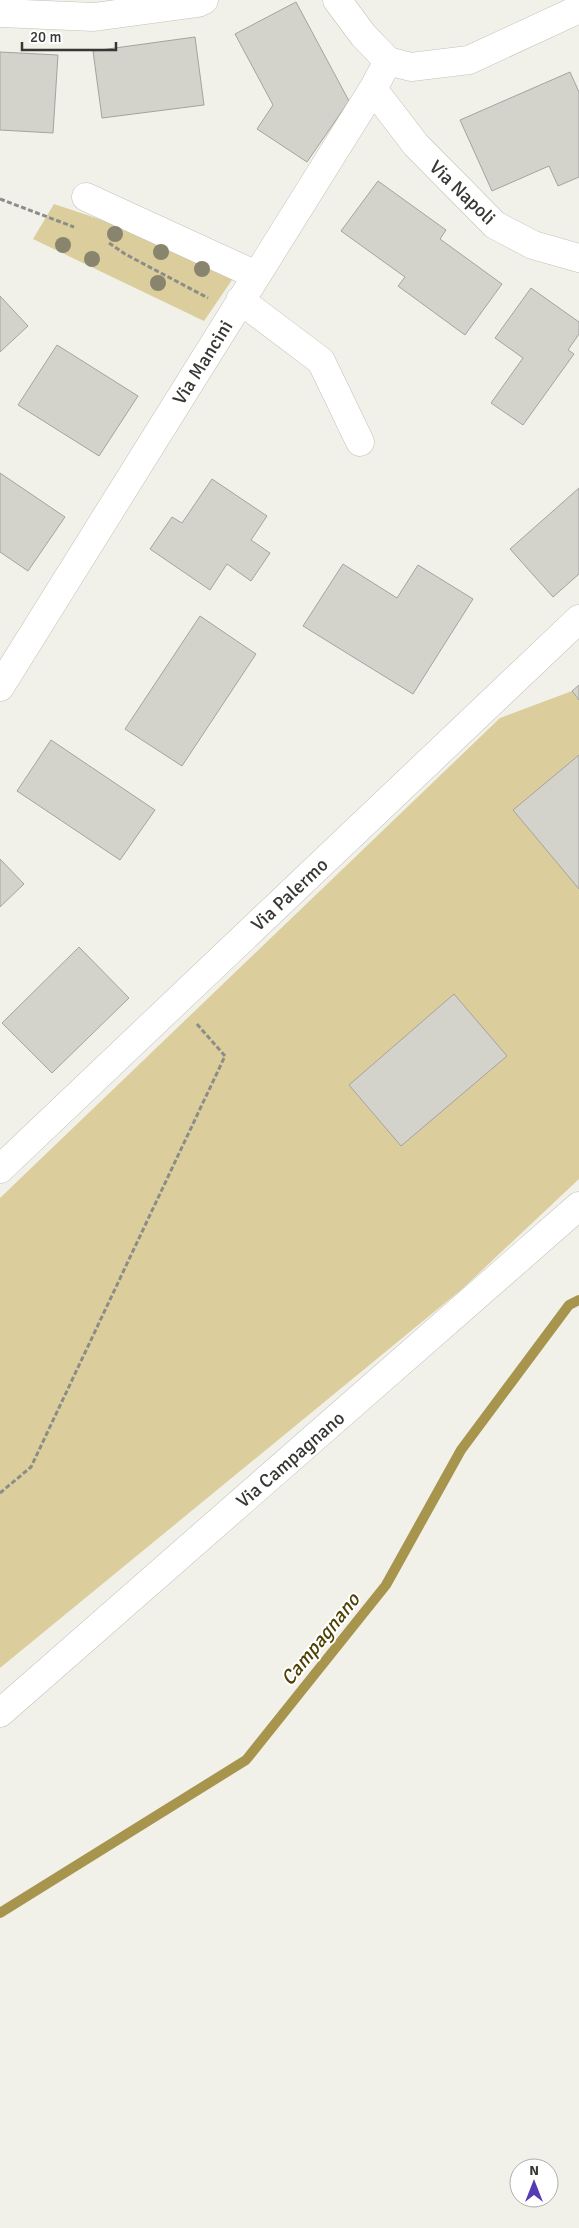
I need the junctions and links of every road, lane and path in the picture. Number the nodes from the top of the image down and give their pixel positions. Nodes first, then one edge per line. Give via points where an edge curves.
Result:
1 (204, 0) edge
2 (337, 0) edge
3 (579, 9) edge
4 (0, 13) edge
5 (388, 61) junction
6 (373, 90) junction
7 (86, 197) dead end
8 (0, 199) edge
9 (83, 230) dead end
10 (102, 237) dead end
11 (579, 258) edge
12 (256, 275) junction
13 (229, 301) junction
14 (360, 442) dead end
15 (579, 619) edge
16 (8, 661) edge
17 (0, 687) edge
18 (195, 1022) dead end
19 (0, 1169) edge
20 (579, 1206) edge
21 (0, 1493) edge
22 (0, 1713) edge

1 - 4 street via 94,18
2 - 5 street via 363,35
3 - 5 street via 469,60 411,67
5 - 6 street, Via Mancini
6 - 11 street, Via Napoli via 416,145 495,225 533,245
6 - 12 street, Via Mancini
7 - 12 street
8 - 9 path
10 - 13 path via 124,254
12 - 13 street, Via Mancini
13 - 14 street via 321,361
13 - 16 street, Via Mancini
15 - 19 street, Via Palermo
16 - 17 street, Via Mancini
18 - 21 path via 225,1056 31,1468
20 - 22 street, Via Campagnano

